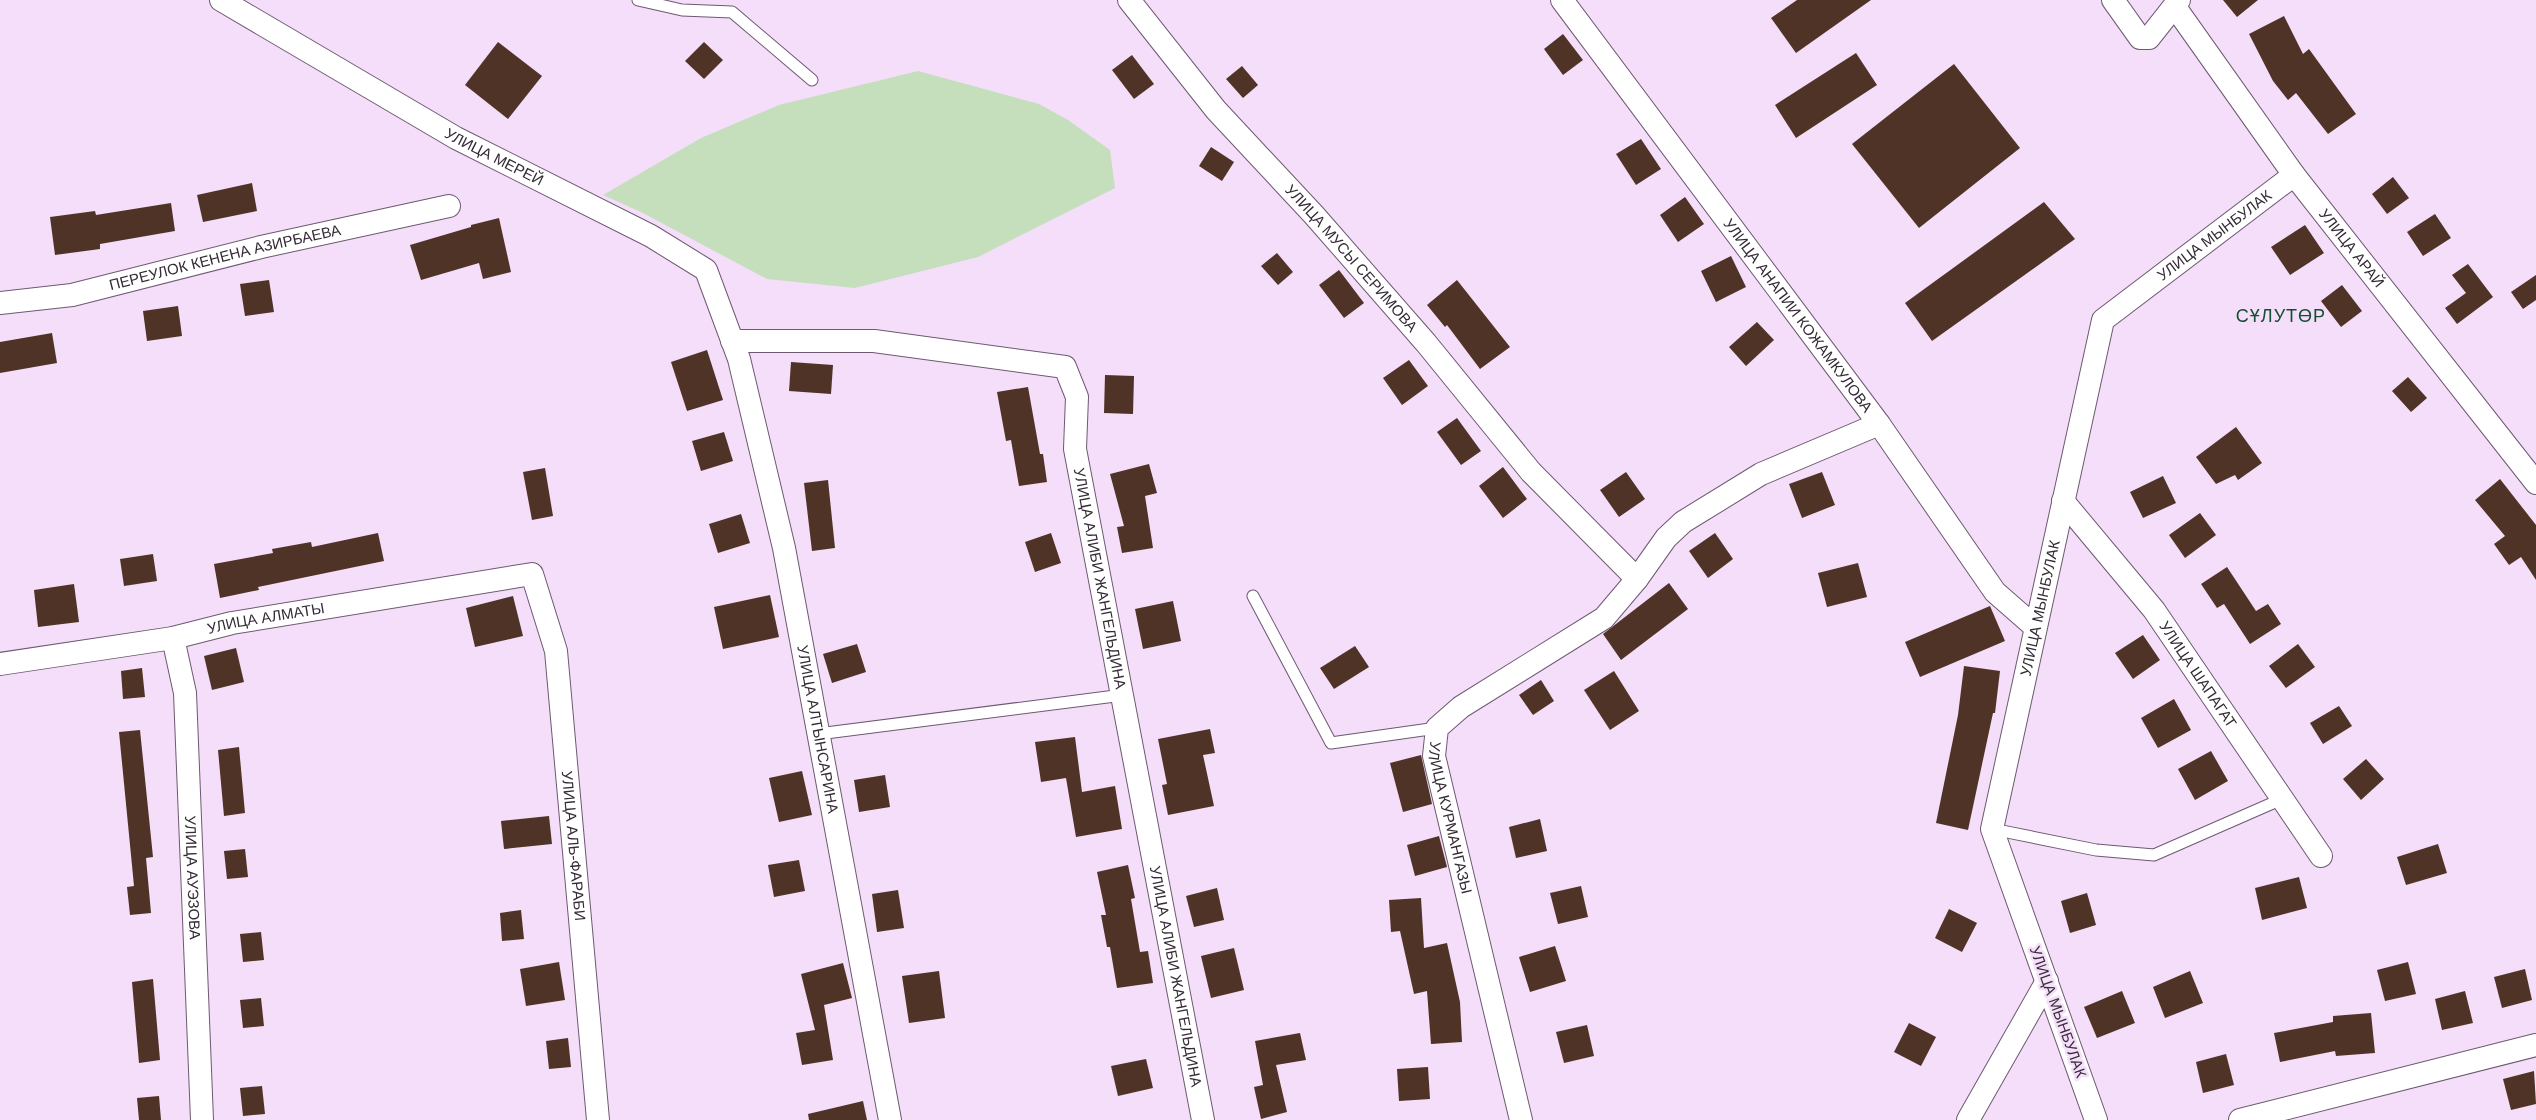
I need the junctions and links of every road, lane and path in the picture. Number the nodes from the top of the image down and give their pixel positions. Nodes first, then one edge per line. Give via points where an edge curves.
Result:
1 (221, 0) edge
2 (638, 0) edge
3 (1129, 0) edge
4 (1562, 0) edge
5 (2113, 0) edge
6 (2177, 3) edge
7 (812, 80) dead end
8 (2294, 174) junction
9 (449, 206) dead end
10 (0, 303) edge
11 (732, 341) junction
12 (1879, 424) junction
13 (2536, 483) edge
14 (2063, 502) junction
15 (532, 574) joint
16 (1637, 579) junction
17 (1253, 596) dead end
18 (2035, 627) junction
19 (173, 638) junction
20 (0, 664) edge
21 (1123, 695) junction
22 (1437, 728) junction
23 (818, 734) junction
24 (2282, 799) junction
25 (1992, 829) junction
26 (2321, 856) dead end
27 (2047, 981) junction
28 (2536, 1045) edge
29 (202, 1120) edge
30 (598, 1120) edge
31 (890, 1120) edge
32 (1203, 1120) edge
33 (1522, 1120) edge
34 (1968, 1120) edge
35 (2096, 1120) edge
36 (2240, 1120) edge

1 - 11 street, УЛИЦА МЕРЕЙ via 456,138 651,236 706,270
2 - 7 lane via 682,10 732,12
3 - 16 street, УЛИЦА МУСЫ СЕРИМОВА via 1216,110 1321,222 1426,343 1531,472
4 - 12 street, УЛИЦА АНАПИИ КОЖАМКУЛОВА
5 - 6 street via 2140,38 2149,38
6 - 8 street, УЛИЦА АРАЙ
8 - 13 street, УЛИЦА АРАЙ
8 - 14 street, УЛИЦА МЫНБУЛАК via 2103,320
9 - 10 street, ПЕРЕУЛОК КЕНЕНА АЗИРБАЕВА via 72,295
11 - 21 street, УЛИЦА АЛИБИ ЖАНГЕЛЬДИНА via 874,341 1065,368 1077,397 1075,449
11 - 23 street, УЛИЦА АЛТЫНСАРИНА via 784,548
12 - 16 street, УЛИЦА КУРМАНГАЗЫ via 1761,474 1683,522 1666,538
12 - 18 street, УЛИЦА АНАПИИ КОЖАМКУЛОВА via 1995,592
14 - 18 street, УЛИЦА МЫНБУЛАК
14 - 24 street, УЛИЦА ШАПАГАТ via 2154,610
15 - 19 street, УЛИЦА АЛМАТЫ via 232,623
15 - 30 street, УЛИЦА АЛЬ-ФАРАБИ via 556,651
16 - 22 street, УЛИЦА КУРМАНГАЗЫ via 1604,618 1461,707
17 - 22 lane via 1331,742
18 - 25 street, УЛИЦА МЫНБУЛАК
19 - 20 street, УЛИЦА АЛМАТЫ
19 - 29 street, УЛИЦА АУЭЗОВА via 185,693
21 - 23 lane
21 - 32 street, УЛИЦА АЛИБИ ЖАНГЕЛЬДИНА
22 - 33 street, УЛИЦА КУРМАНГАЗЫ via 1434,756
23 - 31 street, УЛИЦА АЛТЫНСАРИНА
24 - 25 lane via 2154,855 2096,850
24 - 26 street, УЛИЦА ШАПАГАТ
25 - 27 street, УЛИЦА МЫНБУЛАК
27 - 34 street
27 - 35 street, УЛИЦА МЫНБУЛАК
28 - 36 street

